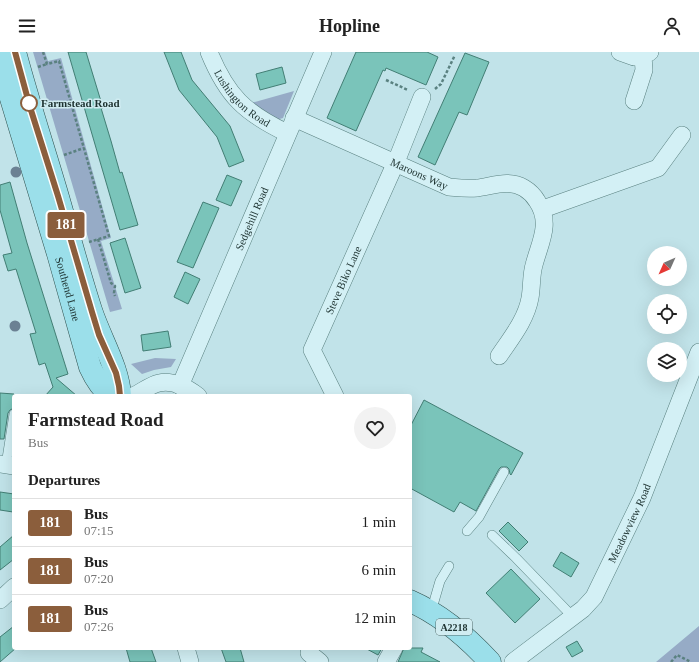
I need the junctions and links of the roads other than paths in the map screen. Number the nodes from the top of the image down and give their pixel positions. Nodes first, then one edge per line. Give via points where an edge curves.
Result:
1 (15, 52) edge
2 (209, 52) edge
3 (323, 52) edge
4 (620, 52) edge
5 (647, 54) edge
6 (0, 62) edge
7 (422, 97) road end
8 (634, 101) dead end
9 (291, 126) junction
10 (682, 135) dead end
11 (396, 162) junction
12 (50, 199) junction
13 (543, 209) junction
14 (699, 352) edge
15 (499, 356) dead end
16 (180, 386) junction
17 (108, 394) edge
18 (120, 394) edge
19 (137, 394) edge
20 (194, 394) edge
21 (334, 394) edge
22 (12, 429) edge
23 (7, 465) edge
24 (504, 472) dead end
25 (467, 531) dead end
26 (492, 535) dead end
27 (449, 566) dead end
28 (12, 589) edge
29 (0, 600) edge
30 (417, 608) edge
31 (573, 617) junction
32 (187, 650) edge
33 (393, 650) edge
34 (190, 662) edge
35 (386, 662) edge
36 (490, 662) edge
37 (513, 662) edge

1 - 12 main road, Southend Lane
2 - 9 street, Lushington Road via 223,82 247,109 260,118
3 - 9 street, Sedgehill Road
4 - 5 street via 634,57
5 - 8 street
6 - 12 main road, Southend Lane
7 - 11 street
9 - 11 street, Maroons Way
9 - 16 street, Sedgehill Road
10 - 13 street via 658,168
11 - 13 street, Maroons Way via 450,187 478,188 499,183 512,184 524,188 534,196
11 - 21 street, Steve Biko Lane via 312,350
12 - 17 main road, Southend Lane via 90,367 94,377
12 - 18 main road, Southend Lane via 99,335 116,373
13 - 15 street via 543,239 534,266 527,309
14 - 31 street, Meadowview Road via 642,498 594,597
16 - 19 street via 170,382 159,383
16 - 20 street
22 - 23 lane
24 - 25 lane via 479,518
26 - 31 lane
27 - 30 lane
28 - 29 street
30 - 36 main road, A2218 via 462,633
31 - 37 street, Meadowview Road
32 - 34 street
33 - 35 street

